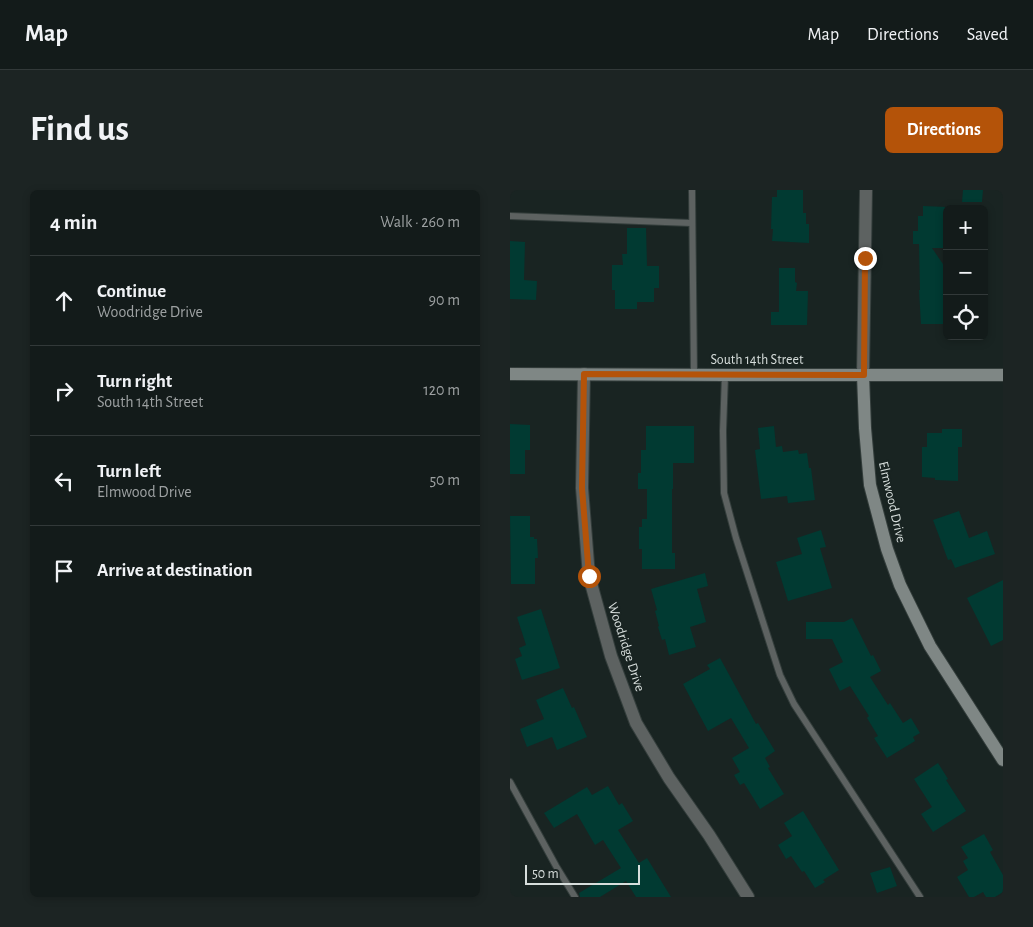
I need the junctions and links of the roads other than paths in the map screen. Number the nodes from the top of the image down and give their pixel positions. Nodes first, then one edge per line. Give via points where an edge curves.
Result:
1 (692, 190) edge
2 (866, 190) edge
3 (510, 216) edge
4 (692, 224) junction
5 (510, 374) edge
6 (584, 374) junction
7 (694, 375) junction
8 (725, 375) junction
9 (864, 375) junction
10 (1003, 375) edge
11 (1003, 760) edge
12 (510, 782) edge
13 (575, 897) edge
14 (748, 897) edge
15 (920, 897) edge

1 - 4 lane
2 - 9 street, Elmwood Drive
3 - 4 lane
4 - 7 lane
5 - 6 main road, South 14th Street
6 - 7 main road, South 14th Street
6 - 14 street, Woodridge Drive via 582,488 589,576 611,656 636,724
7 - 8 main road, South 14th Street
8 - 9 main road, South 14th Street
8 - 15 lane via 724,493 780,675 794,704
9 - 10 main road, South 14th Street
9 - 11 main road, Elmwood Drive via 870,485 887,549 900,585 930,646
12 - 13 lane

